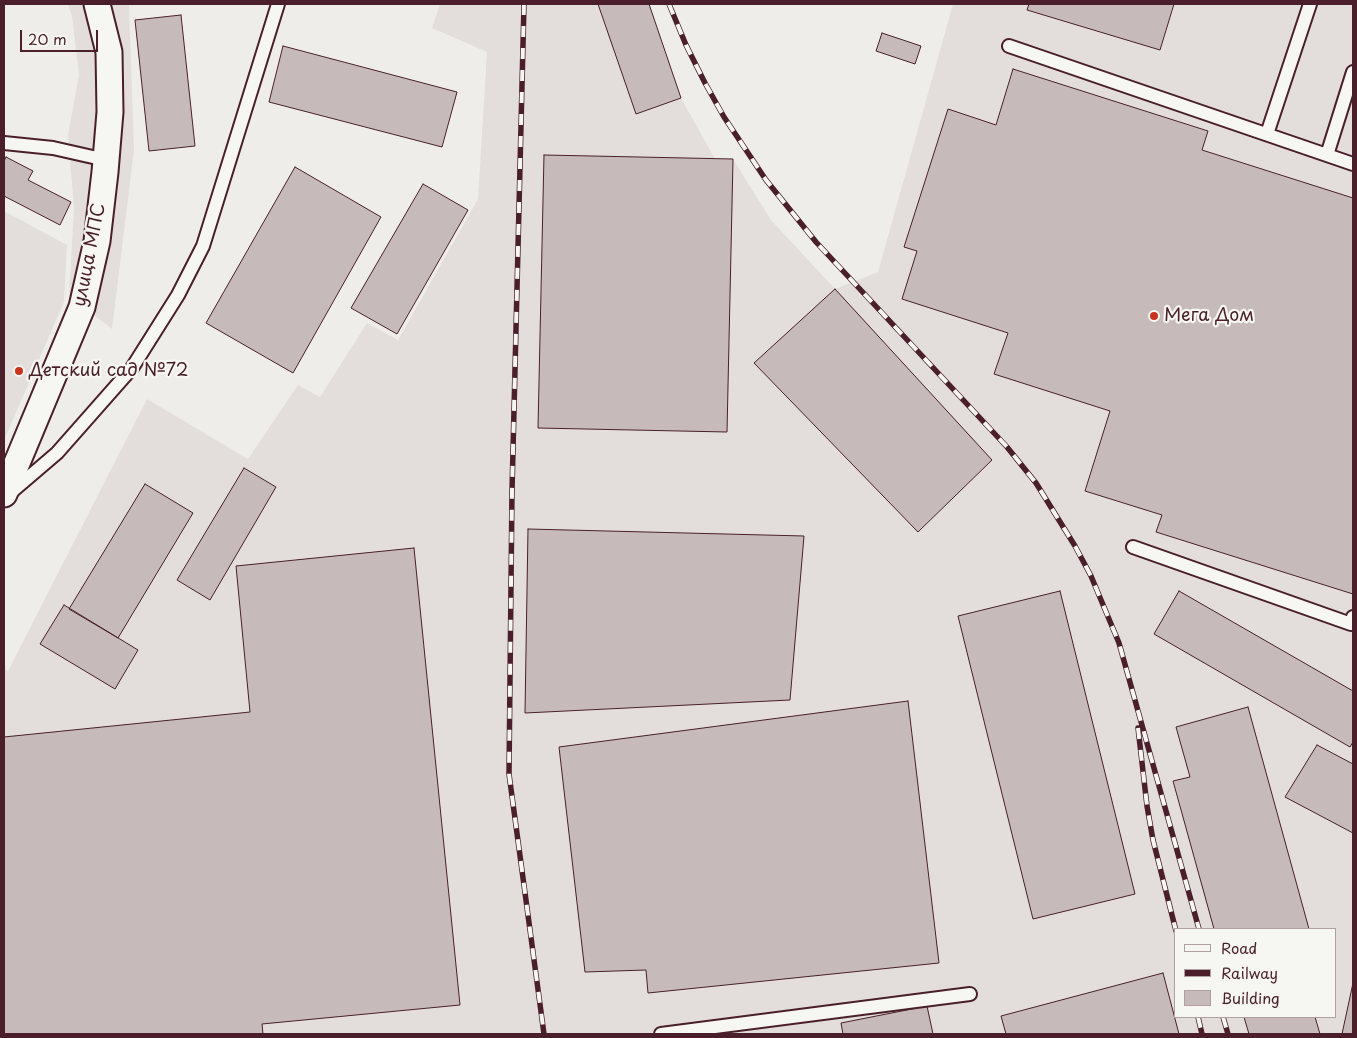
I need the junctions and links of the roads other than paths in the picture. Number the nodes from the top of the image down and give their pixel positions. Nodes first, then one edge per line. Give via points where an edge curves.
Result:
1 (97, 4) edge
2 (278, 4) edge
3 (1310, 4) edge
4 (1009, 46) dead end
5 (1353, 72) edge
6 (1267, 134) junction
7 (4, 143) edge
8 (1327, 155) junction
9 (106, 160) junction
10 (1353, 164) edge
11 (4, 494) edge
12 (4, 499) edge
13 (1133, 547) dead end
14 (1353, 617) edge
15 (970, 994) dead end
16 (661, 1034) edge

1 - 9 street, улица МПС via 109,52 110,112
2 - 12 lane via 203,246 178,295 132,368 57,453
3 - 6 lane
4 - 6 lane
5 - 8 lane
6 - 8 lane
7 - 9 lane via 53,148
8 - 10 lane
9 - 11 street, улица МПС via 97,242 82,307
13 - 14 lane via 1351,624
15 - 16 lane

